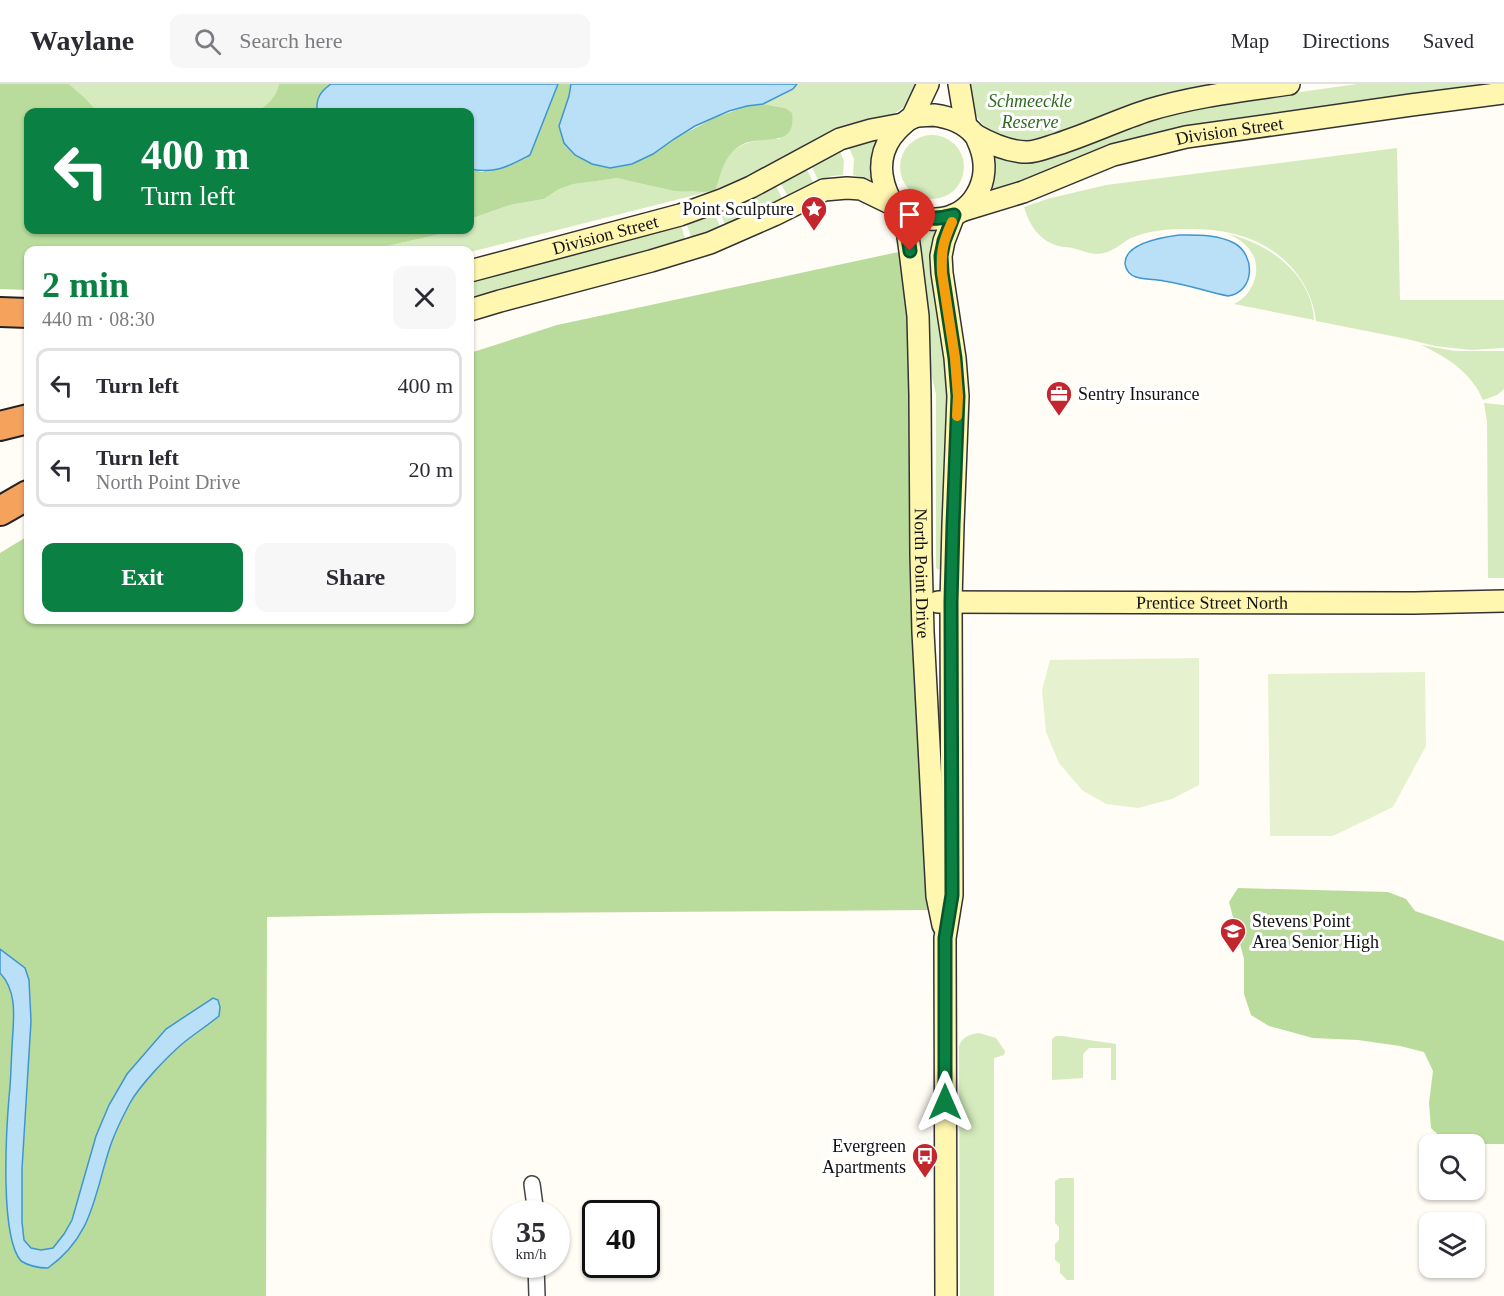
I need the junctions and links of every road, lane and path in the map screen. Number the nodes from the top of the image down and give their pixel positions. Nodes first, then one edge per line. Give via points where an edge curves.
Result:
1 (928, 84) edge
2 (958, 84) edge
3 (1289, 84) edge
4 (1504, 93) edge
5 (907, 121) junction
6 (970, 130) junction
7 (896, 207) junction
8 (959, 213) junction
9 (474, 270) edge
10 (474, 309) edge
11 (0, 312) edge
12 (24, 313) edge
13 (24, 420) edge
14 (0, 426) edge
15 (24, 497) edge
16 (0, 511) edge
17 (1504, 601) edge
18 (951, 602) junction
19 (922, 603) junction
20 (945, 938) junction
21 (532, 1184) dead end
22 (534, 1200) edge
23 (536, 1278) edge
24 (537, 1296) edge
25 (946, 1296) edge

1 - 5 street
2 - 6 street
3 - 6 street, Division Street via 1168,105 1029,152 991,144
4 - 8 street, Division Street via 1186,137 1113,155
5 - 6 street via 934,115 952,119
5 - 7 street via 891,136 882,159 884,185
5 - 9 street, Division Street via 840,139 751,187 701,208
6 - 8 street via 982,152 983,177 974,200
7 - 8 street via 922,218
7 - 10 street, Division Street via 861,189 824,190 701,246
7 - 19 street, North Point Drive via 907,230 918,316
8 - 18 street, North Point Drive via 944,241 941,256 958,396
11 - 12 highway
13 - 14 highway
15 - 16 highway
17 - 18 street, Prentice Street North
18 - 19 street, Prentice Street North
18 - 20 street, North Point Drive via 952,895
19 - 20 street, North Point Drive via 937,896
20 - 25 street, North Point Drive
21 - 22 street
23 - 24 street

